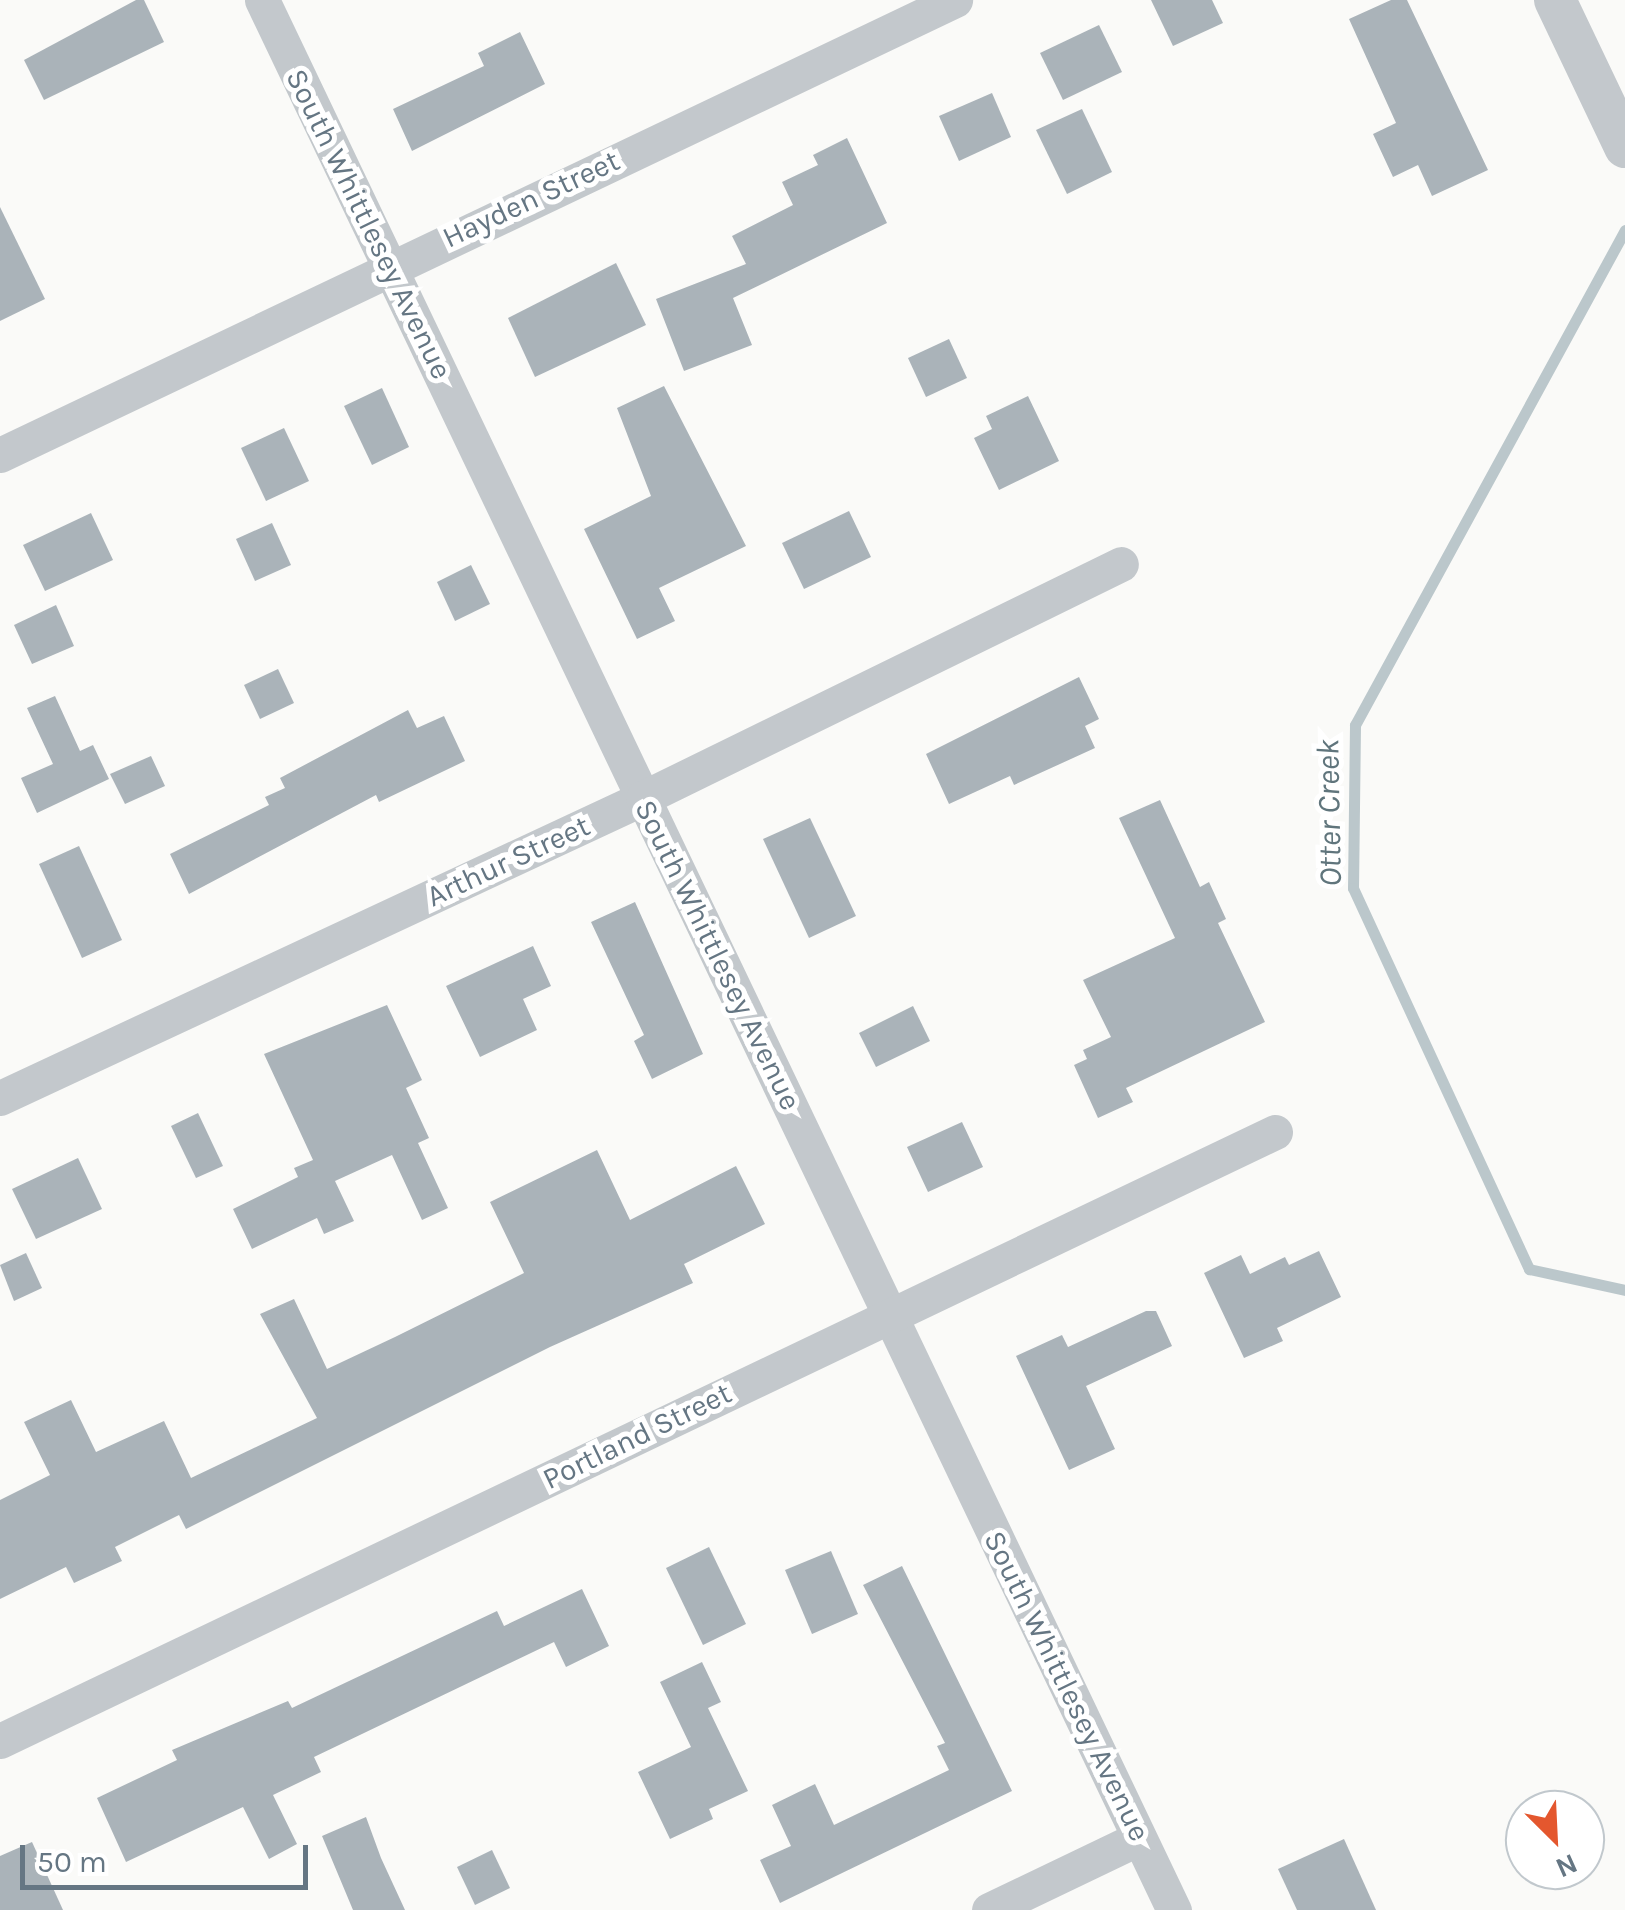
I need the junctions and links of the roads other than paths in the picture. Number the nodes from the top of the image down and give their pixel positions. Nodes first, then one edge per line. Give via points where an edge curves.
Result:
1 (262, 0) edge
2 (955, 0) edge
3 (1556, 0) edge
4 (1625, 147) edge
5 (389, 266) junction
6 (0, 455) edge
7 (1121, 564) dead end
8 (642, 798) junction
9 (0, 1098) edge
10 (1274, 1132) dead end
11 (890, 1316) junction
12 (0, 1741) edge
13 (1139, 1838) junction
14 (989, 1910) edge
15 (1174, 1910) edge

1 - 5 street, South Whittlesey Avenue
2 - 5 street, Hayden Street
3 - 4 street
5 - 6 street, Hayden Street
5 - 8 street, South Whittlesey Avenue
7 - 8 street, Arthur Street
8 - 9 street, Arthur Street
8 - 11 street, South Whittlesey Avenue
10 - 11 street, Portland Street
11 - 12 street, Portland Street
11 - 13 street, South Whittlesey Avenue
13 - 14 street
13 - 15 street, South Whittlesey Avenue

